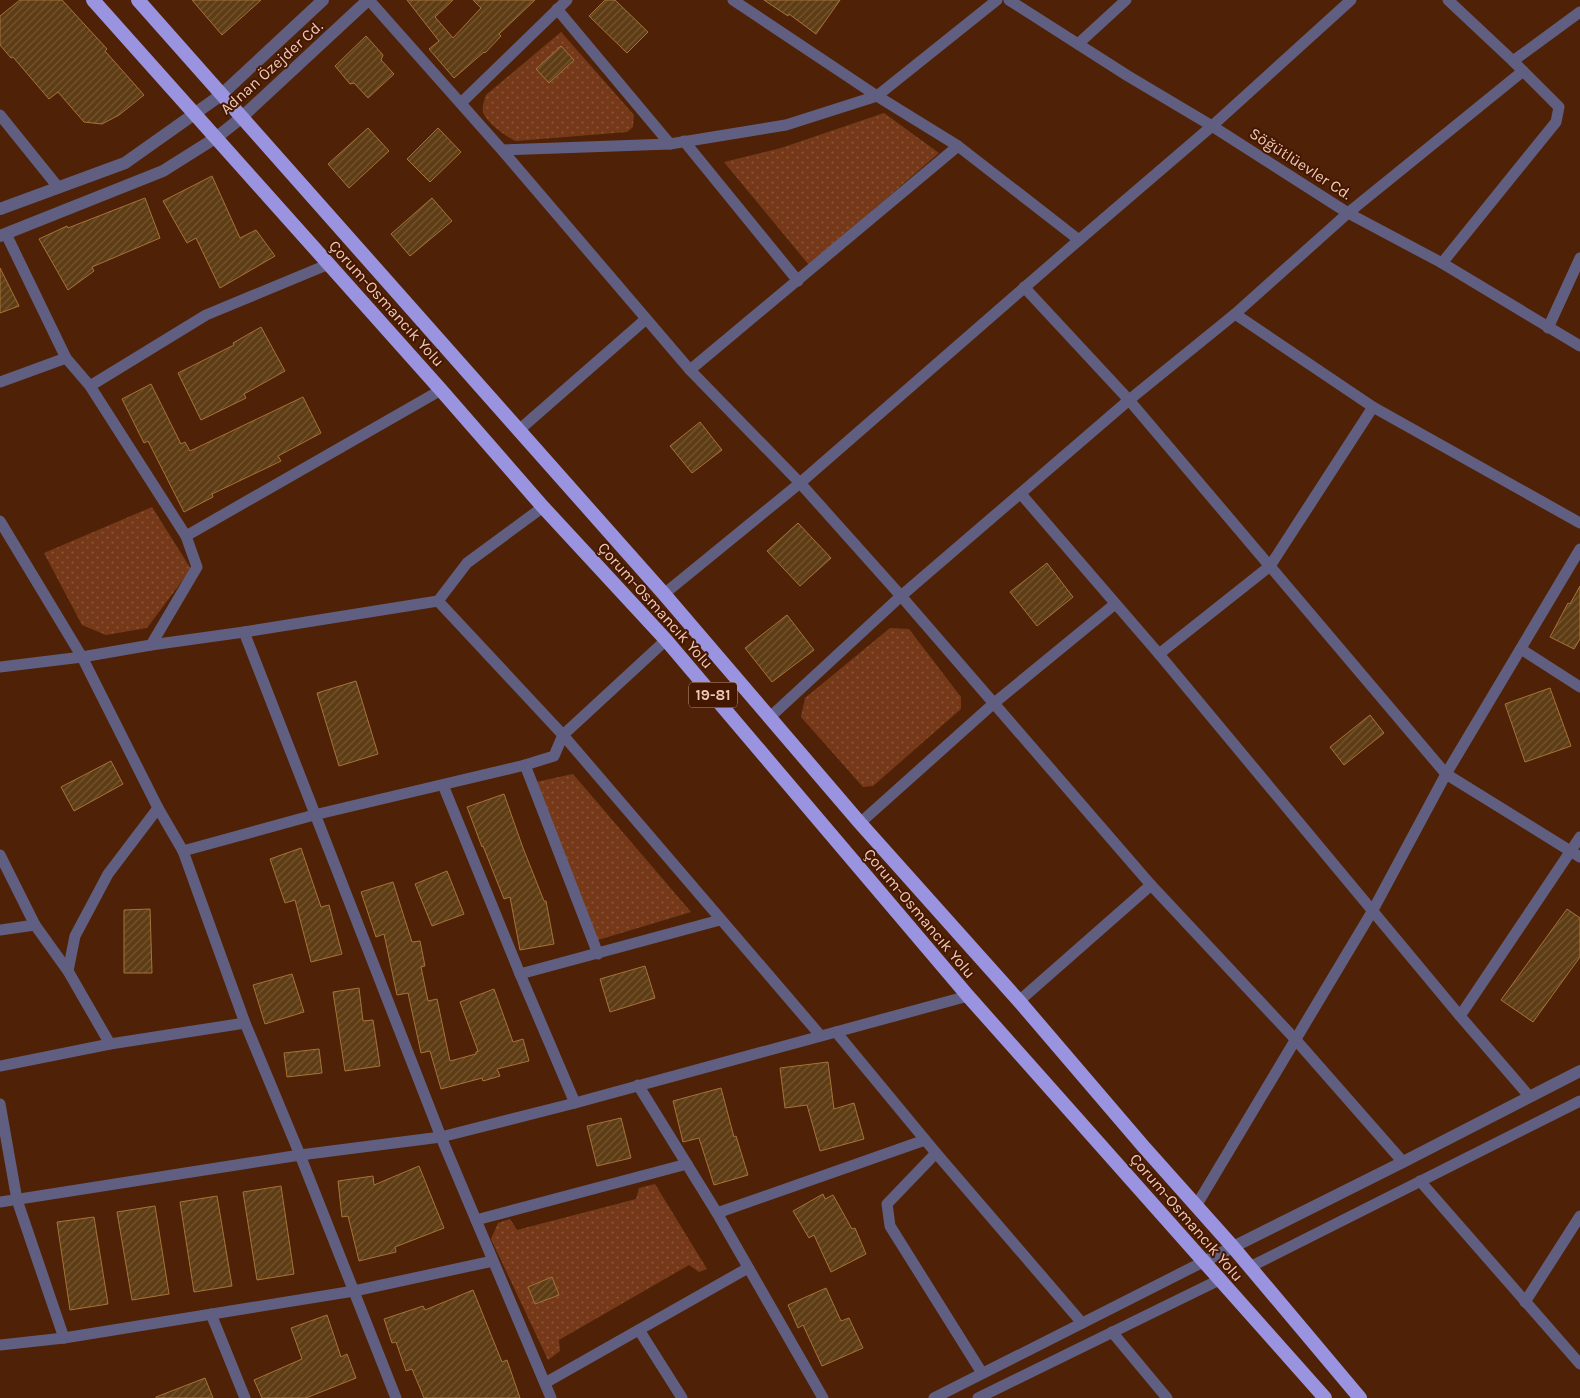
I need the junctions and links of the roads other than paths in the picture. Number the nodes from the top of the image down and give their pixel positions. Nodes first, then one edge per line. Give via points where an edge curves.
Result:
1 (93, 0) edge
2 (138, 0) edge
3 (323, 0) edge
4 (368, 0) edge
5 (567, 0) edge
6 (733, 0) edge
7 (998, 0) edge
8 (1009, 0) edge
9 (1126, 0) edge
10 (1351, 0) edge
11 (1448, 0) edge
12 (557, 9) junction
13 (1580, 12) edge
14 (1078, 44) junction
15 (1513, 61) junction
16 (1523, 71) junction
17 (222, 95) junction
18 (877, 96) junction
19 (461, 103) junction
20 (195, 114) junction
21 (0, 115) edge
22 (241, 118) junction
23 (1212, 126) junction
24 (217, 137) junction
25 (684, 142) junction
26 (670, 144) junction
27 (958, 146) junction
28 (502, 150) junction
29 (58, 187) junction
30 (0, 209) edge
31 (1348, 213) junction
32 (3, 235) edge
33 (1079, 240) junction
34 (1580, 258) edge
35 (1442, 263) junction
36 (329, 264) junction
37 (798, 281) junction
38 (1024, 287) junction
39 (1235, 314) junction
40 (646, 319) junction
41 (1548, 328) junction
42 (1580, 346) edge
43 (66, 358) junction
44 (690, 370) junction
45 (0, 382) edge
46 (90, 386) junction
47 (441, 390) junction
48 (1129, 400) junction
49 (1373, 407) junction
50 (518, 430) junction
51 (800, 484) junction
52 (1021, 494) junction
53 (543, 507) junction
54 (0, 521) edge
55 (1580, 522) edge
56 (186, 536) junction
57 (1580, 549) edge
58 (1270, 566) junction
59 (664, 594) junction
60 (901, 596) junction
61 (438, 600) junction
62 (1115, 604) junction
63 (244, 632) junction
64 (666, 640) junction
65 (151, 645) junction
66 (1520, 649) junction
67 (1159, 654) junction
68 (82, 657) junction
69 (0, 667) edge
70 (1580, 687) edge
71 (993, 704) junction
72 (769, 718) junction
73 (563, 735) junction
74 (525, 765) junction
75 (1446, 774) junction
76 (443, 785) junction
77 (158, 808) junction
78 (314, 815) junction
79 (860, 823) junction
80 (1580, 837) edge
81 (183, 851) junction
82 (1576, 854) edge
83 (0, 855) edge
84 (1151, 885) junction
85 (1373, 910) junction
86 (720, 920) junction
87 (35, 925) junction
88 (0, 930) edge
89 (598, 954) junction
90 (68, 971) junction
91 (520, 974) junction
92 (968, 996) junction
93 (1019, 1001) junction
94 (1460, 1016) junction
95 (245, 1023) junction
96 (836, 1032) junction
97 (820, 1036) junction
98 (1295, 1039) junction
99 (110, 1044) junction
100 (0, 1066) edge
101 (1580, 1070) edge
102 (638, 1086) junction
103 (1529, 1096) junction
104 (1580, 1101) edge
105 (575, 1103) junction
106 (0, 1104) edge
107 (441, 1137) junction
108 (925, 1140) junction
109 (936, 1153) junction
110 (300, 1155) junction
111 (1403, 1162) junction
112 (687, 1164) junction
113 (1420, 1181) junction
114 (17, 1200) junction
115 (0, 1202) edge
116 (1196, 1206) junction
117 (717, 1213) junction
118 (1580, 1216) edge
119 (476, 1220) junction
120 (1233, 1247) junction
121 (493, 1261) junction
122 (1203, 1262) junction
123 (1250, 1267) junction
124 (748, 1268) junction
125 (1219, 1280) junction
126 (354, 1291) junction
127 (1525, 1302) junction
128 (211, 1314) junction
129 (1082, 1323) junction
130 (638, 1330) junction
131 (1112, 1332) junction
132 (64, 1338) junction
133 (0, 1345) edge
134 (1580, 1364) edge
135 (982, 1373) junction
136 (544, 1383) junction
137 (245, 1398) edge
138 (396, 1398) edge
139 (551, 1398) edge
140 (682, 1398) edge
141 (822, 1398) edge
142 (934, 1398) edge
143 (978, 1398) edge
144 (1167, 1398) edge
145 (1324, 1398) edge
146 (1360, 1398) edge

1 - 20 highway, Çorum-Osmancık Yolu / 19-81
2 - 17 highway, Çorum-Osmancık Yolu / 19-81
3 - 17 street, Adnan Özejder Cd.
4 - 19 street
4 - 22 street, Adnan Özejder Cd.
5 - 12 street
6 - 18 street
7 - 18 street
8 - 14 street, Söğütlüevler Cd.
9 - 14 street
10 - 23 street
11 - 15 street
12 - 19 street
12 - 26 street
13 - 15 street
14 - 23 street, Söğütlüevler Cd.
15 - 16 street
16 - 31 street
16 - 35 street via 1560,107 1556,122
17 - 20 street, Adnan Özejder Cd.
17 - 22 highway, Çorum-Osmancık Yolu / 19-81
18 - 25 street via 786,125
18 - 27 street
19 - 28 street
20 - 24 highway, Çorum-Osmancık Yolu / 19-81
20 - 29 street, Adnan Özejder Cd. via 125,163
21 - 29 street
22 - 24 street, Adnan Özejder Cd.
22 - 50 highway, Çorum-Osmancık Yolu / 19-81
23 - 31 street, Söğütlüevler Cd.
23 - 33 street
24 - 32 street, Adnan Özejder Cd. via 163,171
24 - 36 highway, Çorum-Osmancık Yolu / 19-81
25 - 26 street
25 - 37 street
26 - 28 street
27 - 33 street
27 - 37 street
28 - 40 street
29 - 30 street, Adnan Özejder Cd.
31 - 35 street, Söğütlüevler Cd.
31 - 39 street
32 - 43 street
33 - 38 street
34 - 41 street
35 - 41 street, Söğütlüevler Cd.
36 - 46 street via 206,316
36 - 47 highway, Çorum-Osmancık Yolu / 19-81
37 - 44 street
38 - 48 street
38 - 51 street
39 - 48 street
39 - 49 street
40 - 44 street
40 - 50 street
41 - 42 street, Söğütlüevler Cd.
43 - 45 street
43 - 46 street
44 - 51 street
46 - 56 street
47 - 53 highway, Çorum-Osmancık Yolu / 19-81
47 - 56 street
48 - 52 street
48 - 58 street
49 - 55 street
49 - 58 street
50 - 59 highway, Çorum-Osmancık Yolu / 19-81
51 - 59 street
51 - 60 street
52 - 60 street
52 - 62 street
53 - 61 street via 468,563
53 - 64 highway, Çorum-Osmancık Yolu / 19-81
54 - 68 street
56 - 65 street via 197,567
57 - 66 street
58 - 67 street
58 - 75 street
59 - 72 highway, Çorum-Osmancık Yolu / 19-81
60 - 71 street
60 - 72 street
61 - 63 street
61 - 73 street
62 - 67 street
62 - 71 street
63 - 65 street
63 - 78 street
64 - 73 street
64 - 92 highway, Çorum-Osmancık Yolu / 19-81
65 - 68 street
66 - 70 street
66 - 75 street
67 - 85 street
68 - 69 street
68 - 77 street
71 - 79 street
71 - 84 street
72 - 79 highway, Çorum-Osmancık Yolu / 19-81
73 - 74 street via 554,756
73 - 86 street
74 - 76 street
74 - 89 street
75 - 82 street
75 - 85 street
76 - 78 street
76 - 91 street
77 - 81 street
77 - 90 street via 108,874 75,936
78 - 81 street
78 - 107 street
79 - 93 highway, Çorum-Osmancık Yolu / 19-81
80 - 82 street
81 - 95 street
82 - 94 street
83 - 87 street
84 - 93 street
84 - 98 street
85 - 94 street
85 - 98 street
86 - 89 street
86 - 97 street
87 - 88 street
87 - 90 street
89 - 91 street
90 - 99 street
91 - 105 street
92 - 96 street
92 - 122 highway, Çorum-Osmancık Yolu / 19-81
93 - 116 highway, Çorum-Osmancık Yolu / 19-81
94 - 103 street
95 - 99 street
95 - 110 street
96 - 97 street
96 - 108 street
97 - 102 street
98 - 111 street
98 - 116 street
99 - 100 street
101 - 103 street
102 - 105 street
102 - 112 street
103 - 111 street
104 - 113 street
105 - 107 street
106 - 114 street
107 - 110 street
107 - 119 street
108 - 109 street
108 - 117 street
109 - 129 street
109 - 135 street via 887,1204 890,1226
110 - 114 street
110 - 126 street
111 - 120 street
112 - 117 street
112 - 119 street
113 - 123 street
113 - 127 street
114 - 115 street
114 - 132 street
116 - 120 highway, Çorum-Osmancık Yolu / 19-81
117 - 124 street
118 - 127 street
119 - 121 street
120 - 122 street
120 - 123 highway, Çorum-Osmancık Yolu / 19-81
121 - 126 street
121 - 136 street
122 - 125 highway, Çorum-Osmancık Yolu / 19-81
122 - 129 street
123 - 146 highway, Çorum-Osmancık Yolu / 19-81
124 - 130 street
124 - 141 street
125 - 131 street
125 - 145 highway, Çorum-Osmancık Yolu / 19-81
126 - 128 street
126 - 138 street
127 - 134 street
128 - 132 street
128 - 137 street
129 - 135 street
130 - 136 street
130 - 140 street
131 - 143 street
131 - 144 street
132 - 133 street
135 - 142 street
136 - 139 street

